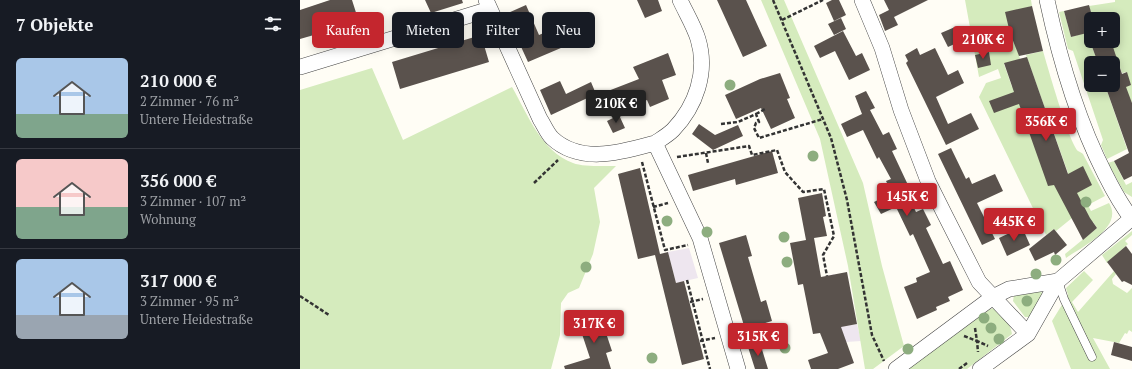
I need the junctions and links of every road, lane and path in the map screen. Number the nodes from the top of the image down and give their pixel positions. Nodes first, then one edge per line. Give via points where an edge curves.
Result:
1 (680, 0) edge
2 (773, 0) edge
3 (823, 0) edge
4 (862, 0) edge
5 (1047, 0) edge
6 (488, 5) edge
7 (782, 20) junction
8 (300, 67) edge
9 (765, 109) dead end
10 (756, 114) junction
11 (824, 119) junction
12 (721, 124) dead end
13 (655, 143) junction
14 (638, 148) junction
15 (570, 149) junction
16 (706, 153) junction
17 (681, 156) dead end
18 (708, 163) dead end
19 (534, 183) dead end
20 (662, 204) dead end
21 (653, 207) junction
22 (1132, 219) edge
23 (660, 233) junction
24 (656, 234) dead end
25 (676, 248) dead end
26 (827, 276) dead end
27 (687, 280) dead end
28 (1058, 281) junction
29 (300, 296) edge
30 (993, 297) junction
31 (972, 312) junction
32 (329, 315) dead end
33 (1028, 334) junction
34 (1003, 353) junction
35 (1092, 357) dead end
36 (891, 367) edge
37 (710, 369) edge
38 (738, 369) edge
39 (980, 369) edge

1 - 13 street via 698,38 701,73 696,94 685,115 672,131
2 - 7 path
3 - 7 path
4 - 30 street via 882,48 928,181 979,282
5 - 22 street via 1058,51 1074,104 1119,202
6 - 8 street
6 - 15 street via 540,120 552,137
7 - 11 path
9 - 10 path
10 - 11 path via 759,122 754,128 759,138
10 - 12 path via 738,122
11 - 36 path via 848,200 872,335
13 - 14 street
13 - 38 street via 700,238
14 - 15 street via 601,154 587,154
14 - 21 path
15 - 19 path
16 - 17 path
16 - 18 path
16 - 26 path via 749,146 752,156 777,150 785,172 803,192 824,189 834,236 824,255
20 - 21 path
21 - 23 path
22 - 28 street
23 - 24 path
23 - 25 path via 665,250
27 - 37 path
28 - 30 street via 1009,289
28 - 33 street
28 - 35 lane
29 - 32 path
30 - 31 street
30 - 33 street
31 - 34 path via 977,341
31 - 36 street
33 - 34 street
34 - 39 street

